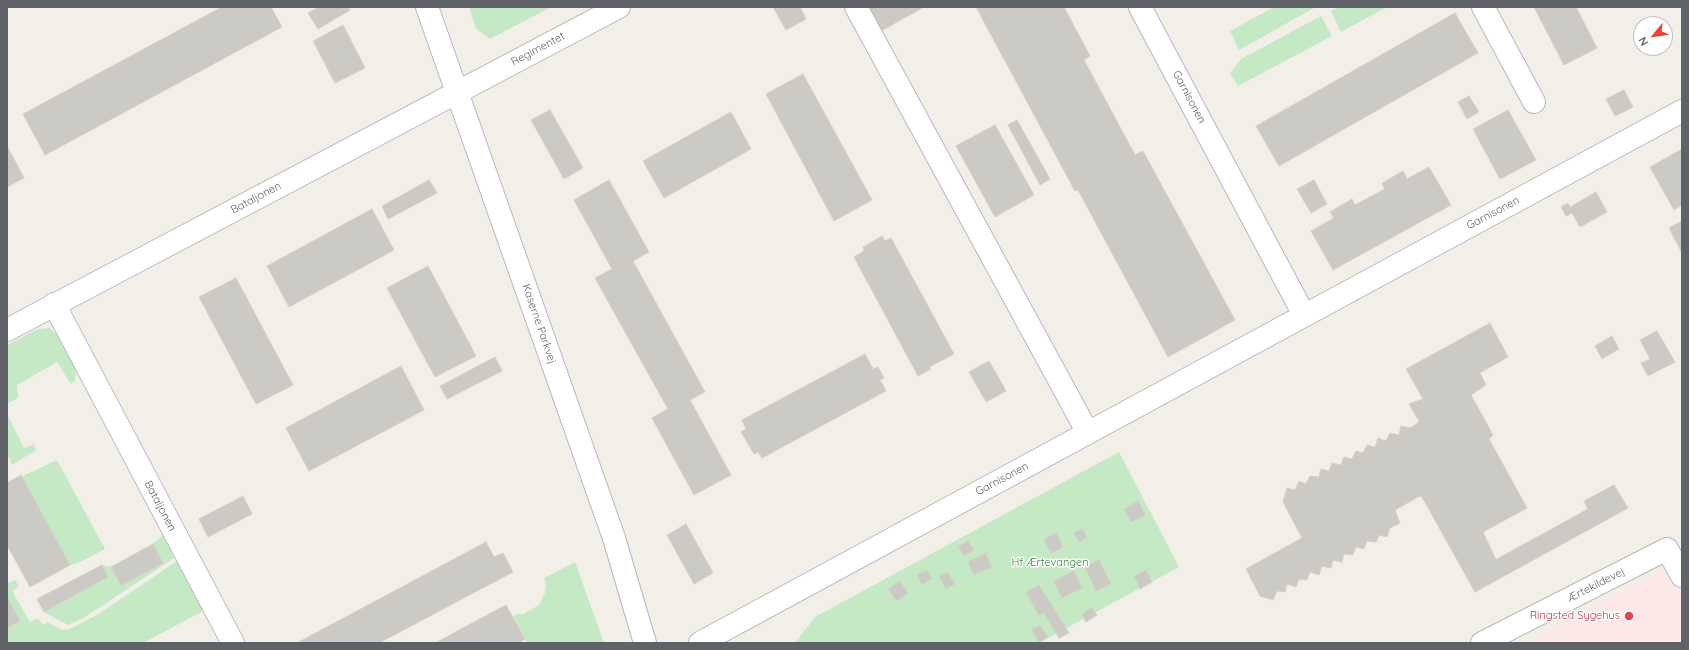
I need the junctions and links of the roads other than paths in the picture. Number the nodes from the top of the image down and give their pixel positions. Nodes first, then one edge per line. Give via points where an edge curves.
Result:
1 (427, 7) edge
2 (619, 7) edge
3 (856, 7) edge
4 (1140, 7) edge
5 (1483, 7) edge
6 (458, 92) junction
7 (1534, 102) dead end
8 (1682, 111) edge
9 (54, 304) junction
10 (1304, 315) junction
11 (7, 330) edge
12 (1088, 433) junction
13 (1682, 576) edge
14 (233, 643) edge
15 (646, 643) edge
16 (700, 643) edge
17 (1482, 643) edge

1 - 6 street, Kaserne Parkvej
2 - 6 street, Regimentet
3 - 12 street
4 - 10 street, Garnisonen
5 - 7 street
6 - 9 street, Bataljonen
6 - 15 street, Kaserne Parkvej via 614,538
8 - 10 street, Garnisonen
9 - 11 street, Bataljonen
9 - 14 street, Bataljonen
10 - 12 street, Garnisonen
12 - 16 street, Garnisonen
13 - 17 street, Ærtekildevej via 1667,548

